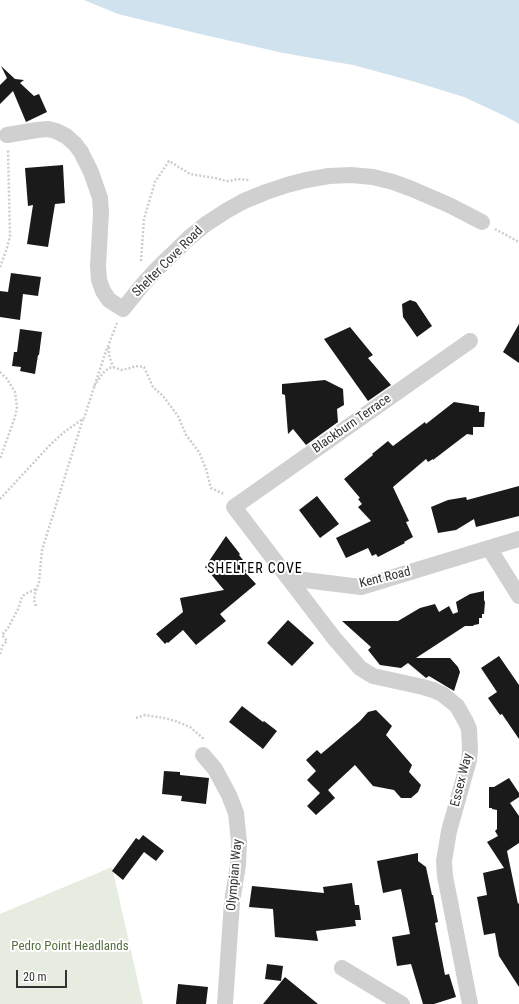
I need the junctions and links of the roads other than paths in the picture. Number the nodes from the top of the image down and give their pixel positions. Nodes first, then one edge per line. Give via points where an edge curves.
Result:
1 (7, 135) road end
2 (482, 222) road end
3 (470, 341) dead end
4 (519, 540) edge
5 (489, 548) junction
6 (288, 578) junction
7 (519, 596) edge
8 (206, 758) road end
9 (342, 968) dead end
10 (224, 1004) edge
11 (402, 1004) edge
12 (470, 1004) edge

1 - 2 street, Shelter Cove Road via 48,129 66,136 81,152 100,198 100,280 109,300 123,309 175,251 206,224 244,201 287,185 329,176 373,177 419,192
3 - 6 street, Blackburn Terrace via 234,508
4 - 5 street, Kent Road
5 - 6 street, Kent Road via 361,587
5 - 7 street
6 - 12 street, Essex Way via 360,668 373,676 437,692 456,706 469,729 470,750 444,861
8 - 10 street, Olympian Way via 215,768 234,807 239,842
9 - 11 street

